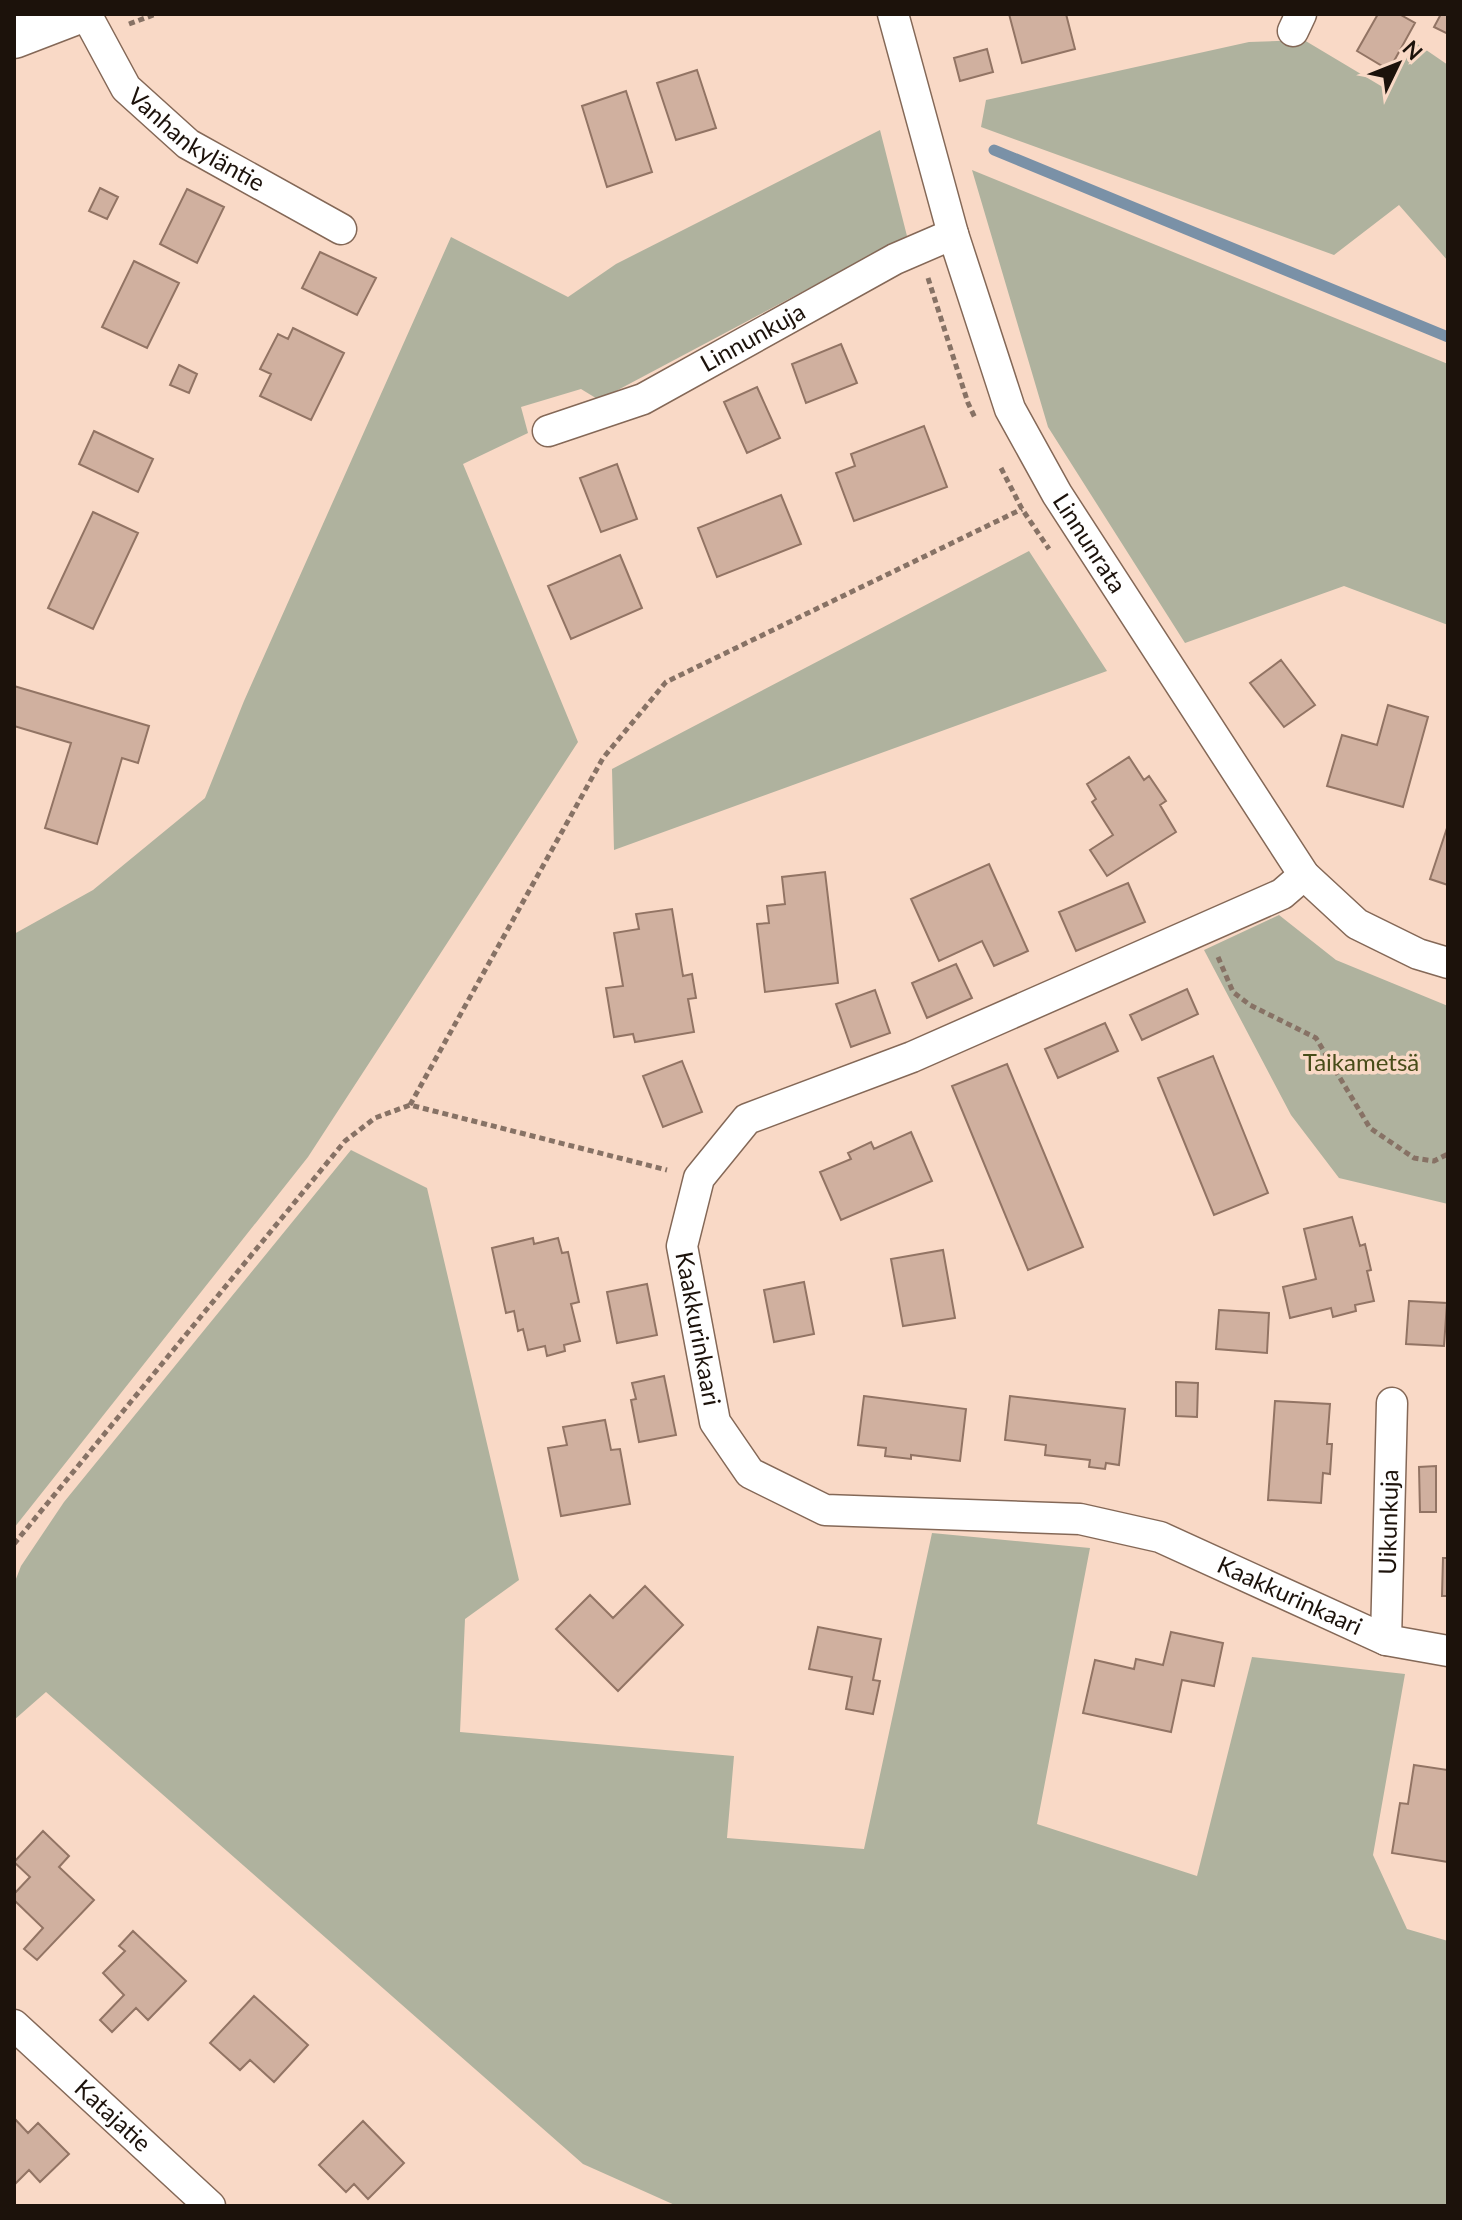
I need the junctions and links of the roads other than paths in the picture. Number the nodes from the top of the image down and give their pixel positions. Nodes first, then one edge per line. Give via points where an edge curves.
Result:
1 (74, 14) edge
2 (86, 14) edge
3 (893, 14) edge
4 (14, 37) edge
5 (341, 229) dead end
6 (953, 234) junction
7 (548, 431) dead end
8 (1304, 875) junction
9 (1448, 963) edge
10 (1392, 1403) dead end
11 (1386, 1640) junction
12 (1448, 1651) edge
13 (14, 2025) edge
14 (210, 2206) edge

1 - 4 street
2 - 5 street, Vanhankyläntie via 126,88 188,144
3 - 6 street, Linnunrata
6 - 7 street, Linnunkuja via 895,259 643,399
6 - 8 street, Linnunrata via 1010,409 1057,494
8 - 9 street, Linnunrata via 1357,924
8 - 11 street, Kaakkurinkaari via 1282,894 912,1057 747,1119 699,1178 682,1246 715,1422 750,1473 825,1510 1080,1519 1160,1537
10 - 11 street, Uikunkuja
11 - 12 street, Kaakkurinkaari
13 - 14 street, Katajatie

